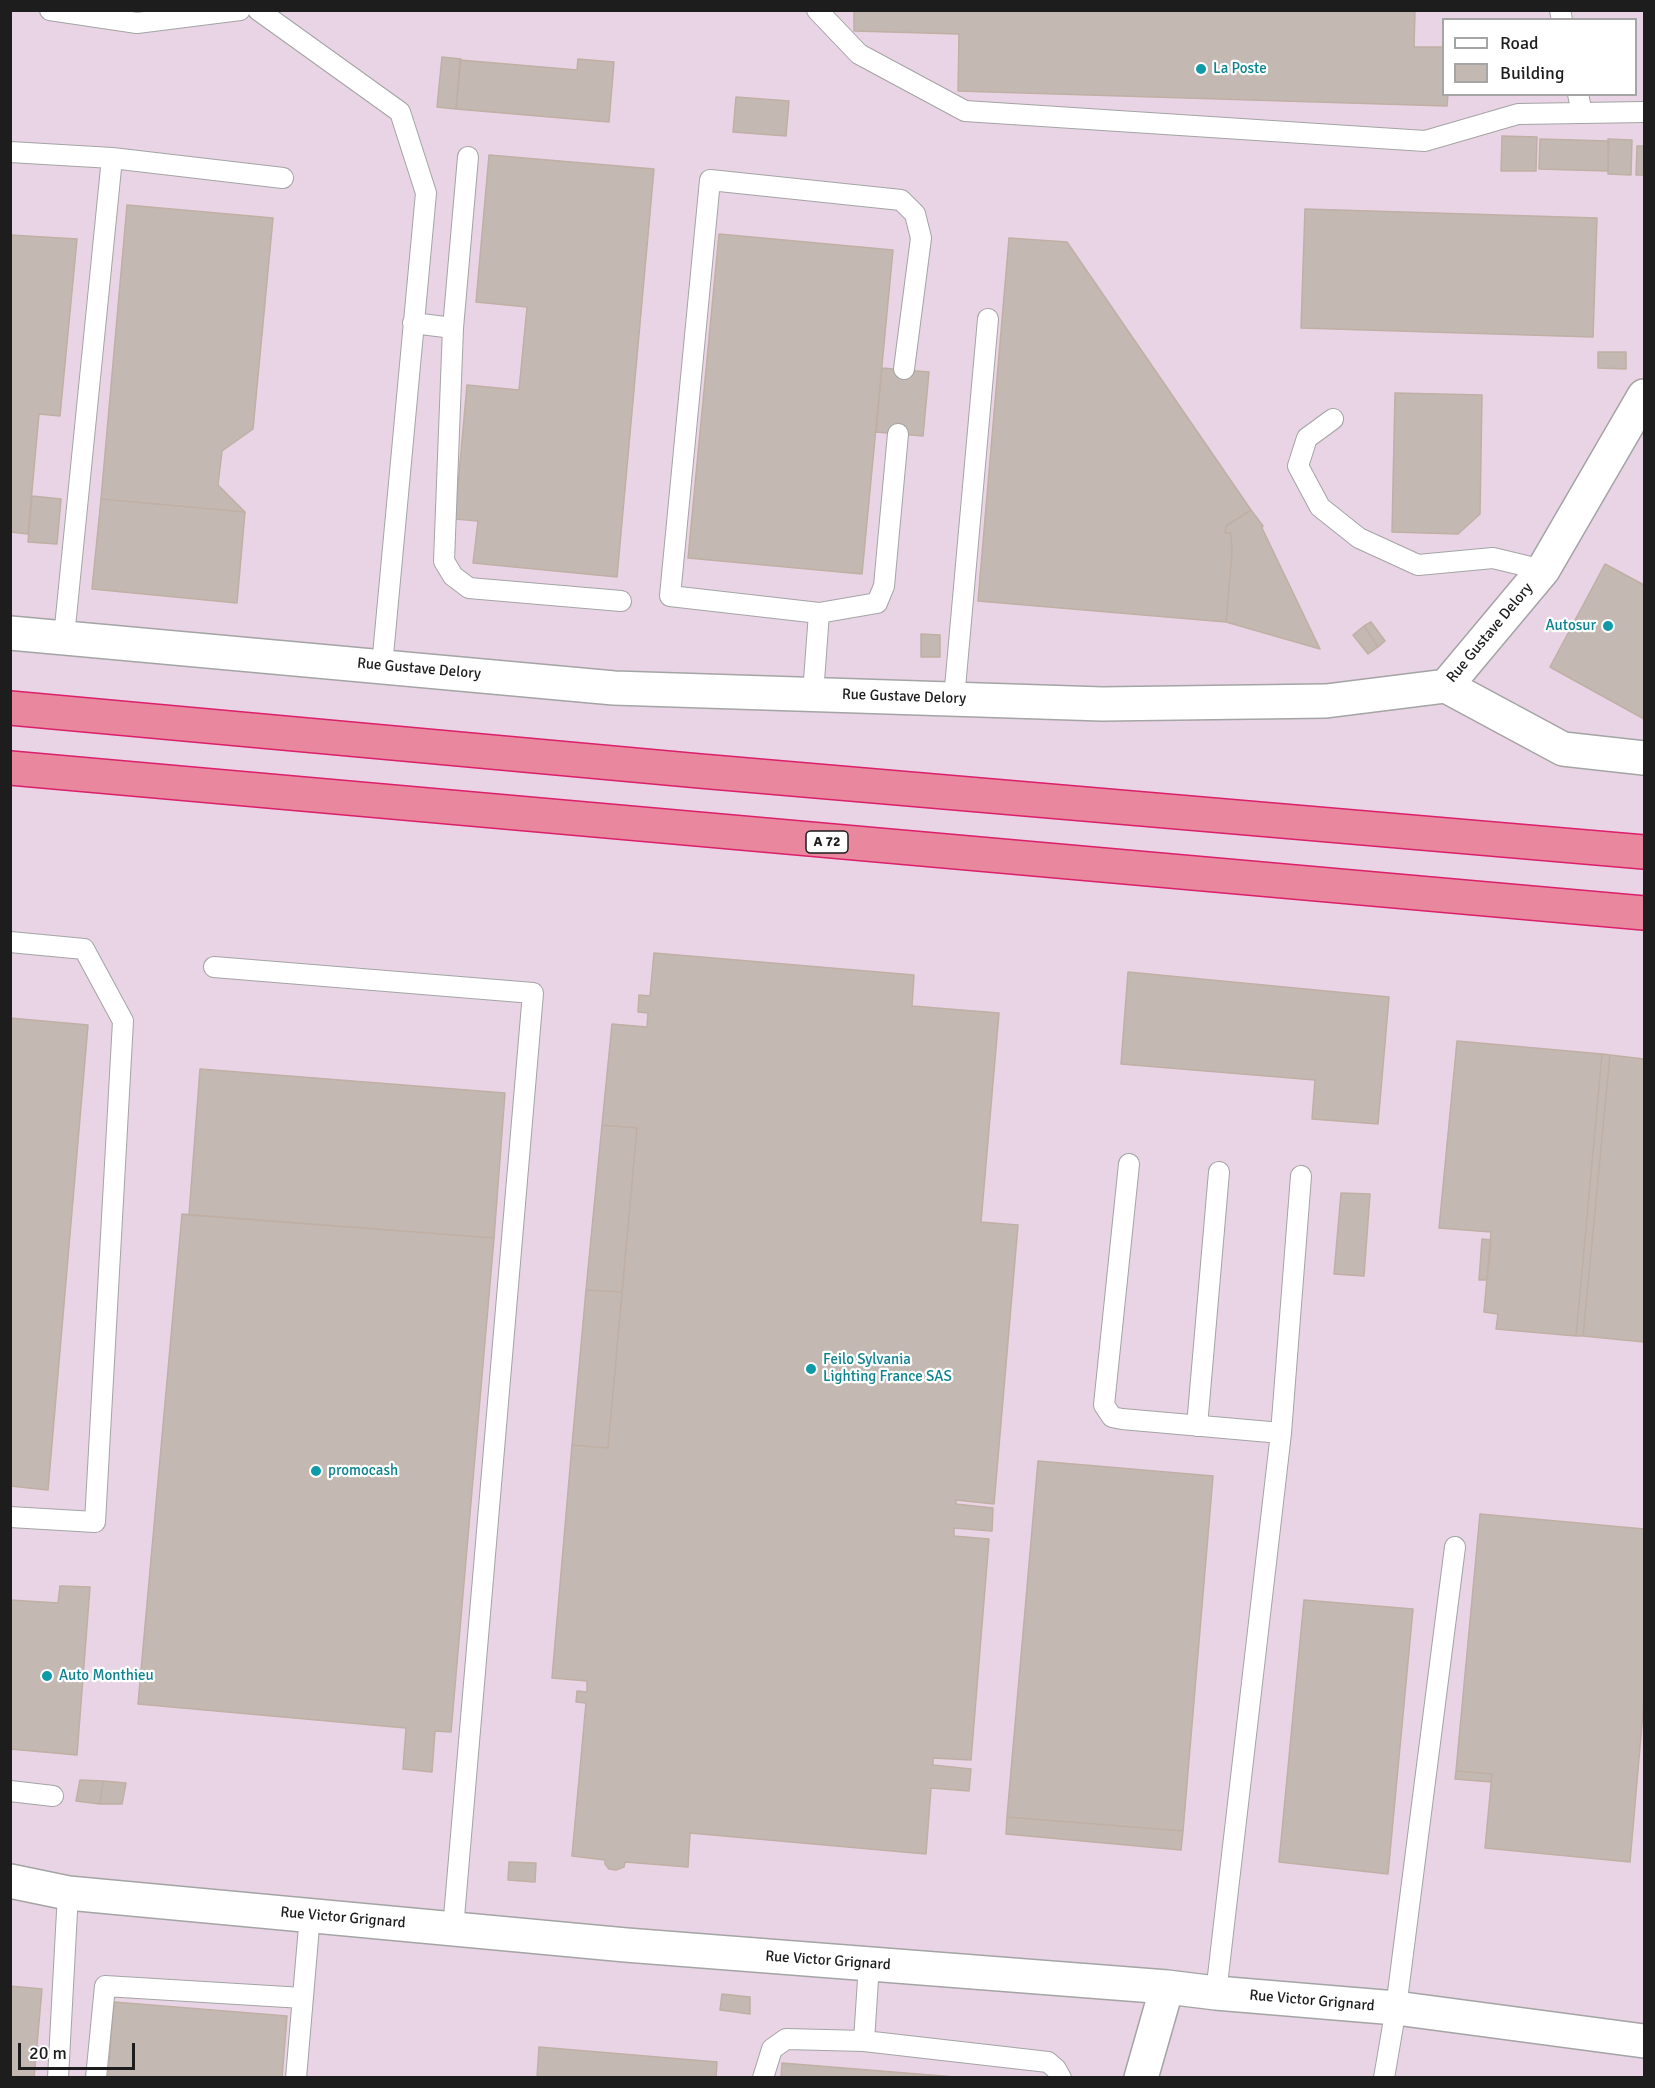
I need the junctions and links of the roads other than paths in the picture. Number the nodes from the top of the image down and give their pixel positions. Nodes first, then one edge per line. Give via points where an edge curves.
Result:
1 (50, 10) edge
2 (240, 10) edge
3 (258, 10) edge
4 (817, 10) edge
5 (1580, 104) edge
6 (1644, 112) edge
7 (10, 152) edge
8 (468, 157) dead end
9 (112, 158) junction
10 (283, 178) dead end
11 (988, 319) dead end
12 (413, 323) junction
13 (453, 328) junction
14 (904, 369) dead end
15 (1644, 396) edge
16 (1333, 419) dead end
17 (898, 434) dead end
18 (1543, 570) junction
19 (621, 601) dead end
20 (819, 613) junction
21 (10, 633) edge
22 (64, 638) junction
23 (382, 666) junction
24 (1446, 686) junction
25 (813, 694) junction
26 (954, 699) junction
27 (10, 708) edge
28 (1644, 758) edge
29 (10, 768) edge
30 (1644, 852) edge
31 (1644, 913) edge
32 (10, 942) edge
33 (214, 967) dead end
34 (1129, 1164) dead end
35 (1219, 1172) dead end
36 (1301, 1176) dead end
37 (1197, 1426) junction
38 (1281, 1433) junction
39 (10, 1517) edge
40 (1455, 1547) dead end
41 (10, 1791) edge
42 (53, 1796) dead end
43 (10, 1881) edge
44 (68, 1893) junction
45 (310, 1915) junction
46 (453, 1929) junction
47 (869, 1964) junction
48 (1167, 1986) junction
49 (1216, 1993) junction
50 (303, 1998) junction
51 (1396, 2008) junction
52 (864, 2041) junction
53 (1644, 2042) edge
54 (58, 2078) edge
55 (96, 2078) edge
56 (296, 2078) edge
57 (764, 2078) edge
58 (1061, 2078) edge
59 (1141, 2078) edge
60 (1384, 2078) edge

1 - 2 lane via 137,23
3 - 12 lane via 400,112 426,193
4 - 5 lane via 858,54 965,111 1425,141 1518,114
5 - 6 lane
7 - 9 lane
8 - 13 lane
9 - 10 lane
9 - 22 lane
11 - 26 lane
12 - 13 lane
12 - 23 lane
13 - 19 lane via 444,561 453,576 469,588
14 - 20 lane via 921,238 915,214 901,200 710,180 670,596
15 - 18 street, Rue Gustave Delory
16 - 18 lane via 1307,438 1298,466 1320,507 1359,538 1419,565 1493,558
17 - 20 lane via 884,586 877,603
18 - 24 street, Rue Gustave Delory
20 - 25 lane
21 - 22 street, Rue Gustave Delory
22 - 23 street, Rue Gustave Delory
23 - 25 street, Rue Gustave Delory via 614,688
24 - 26 street, Rue Gustave Delory via 1326,701 1102,704
24 - 28 street via 1563,749
25 - 26 street, Rue Gustave Delory
27 - 30 highway
29 - 31 highway, A 72
32 - 39 lane via 84,949 123,1021 95,1522
33 - 46 lane via 533,993
34 - 37 lane via 1104,1405 1112,1417
35 - 37 lane
36 - 38 lane
37 - 38 lane
38 - 49 lane
40 - 51 lane
41 - 42 lane
43 - 44 street, Rue Victor Grignard
44 - 45 street, Rue Victor Grignard
44 - 54 lane
45 - 46 street, Rue Victor Grignard
45 - 50 lane
46 - 47 street, Rue Victor Grignard
47 - 48 street, Rue Victor Grignard
47 - 52 lane
48 - 49 street, Rue Victor Grignard
48 - 59 street
49 - 51 street, Rue Victor Grignard
50 - 55 lane via 105,1986
50 - 56 lane
51 - 53 street, Rue Victor Grignard
51 - 60 lane
52 - 57 lane via 786,2039 772,2049
52 - 58 lane via 1048,2062

